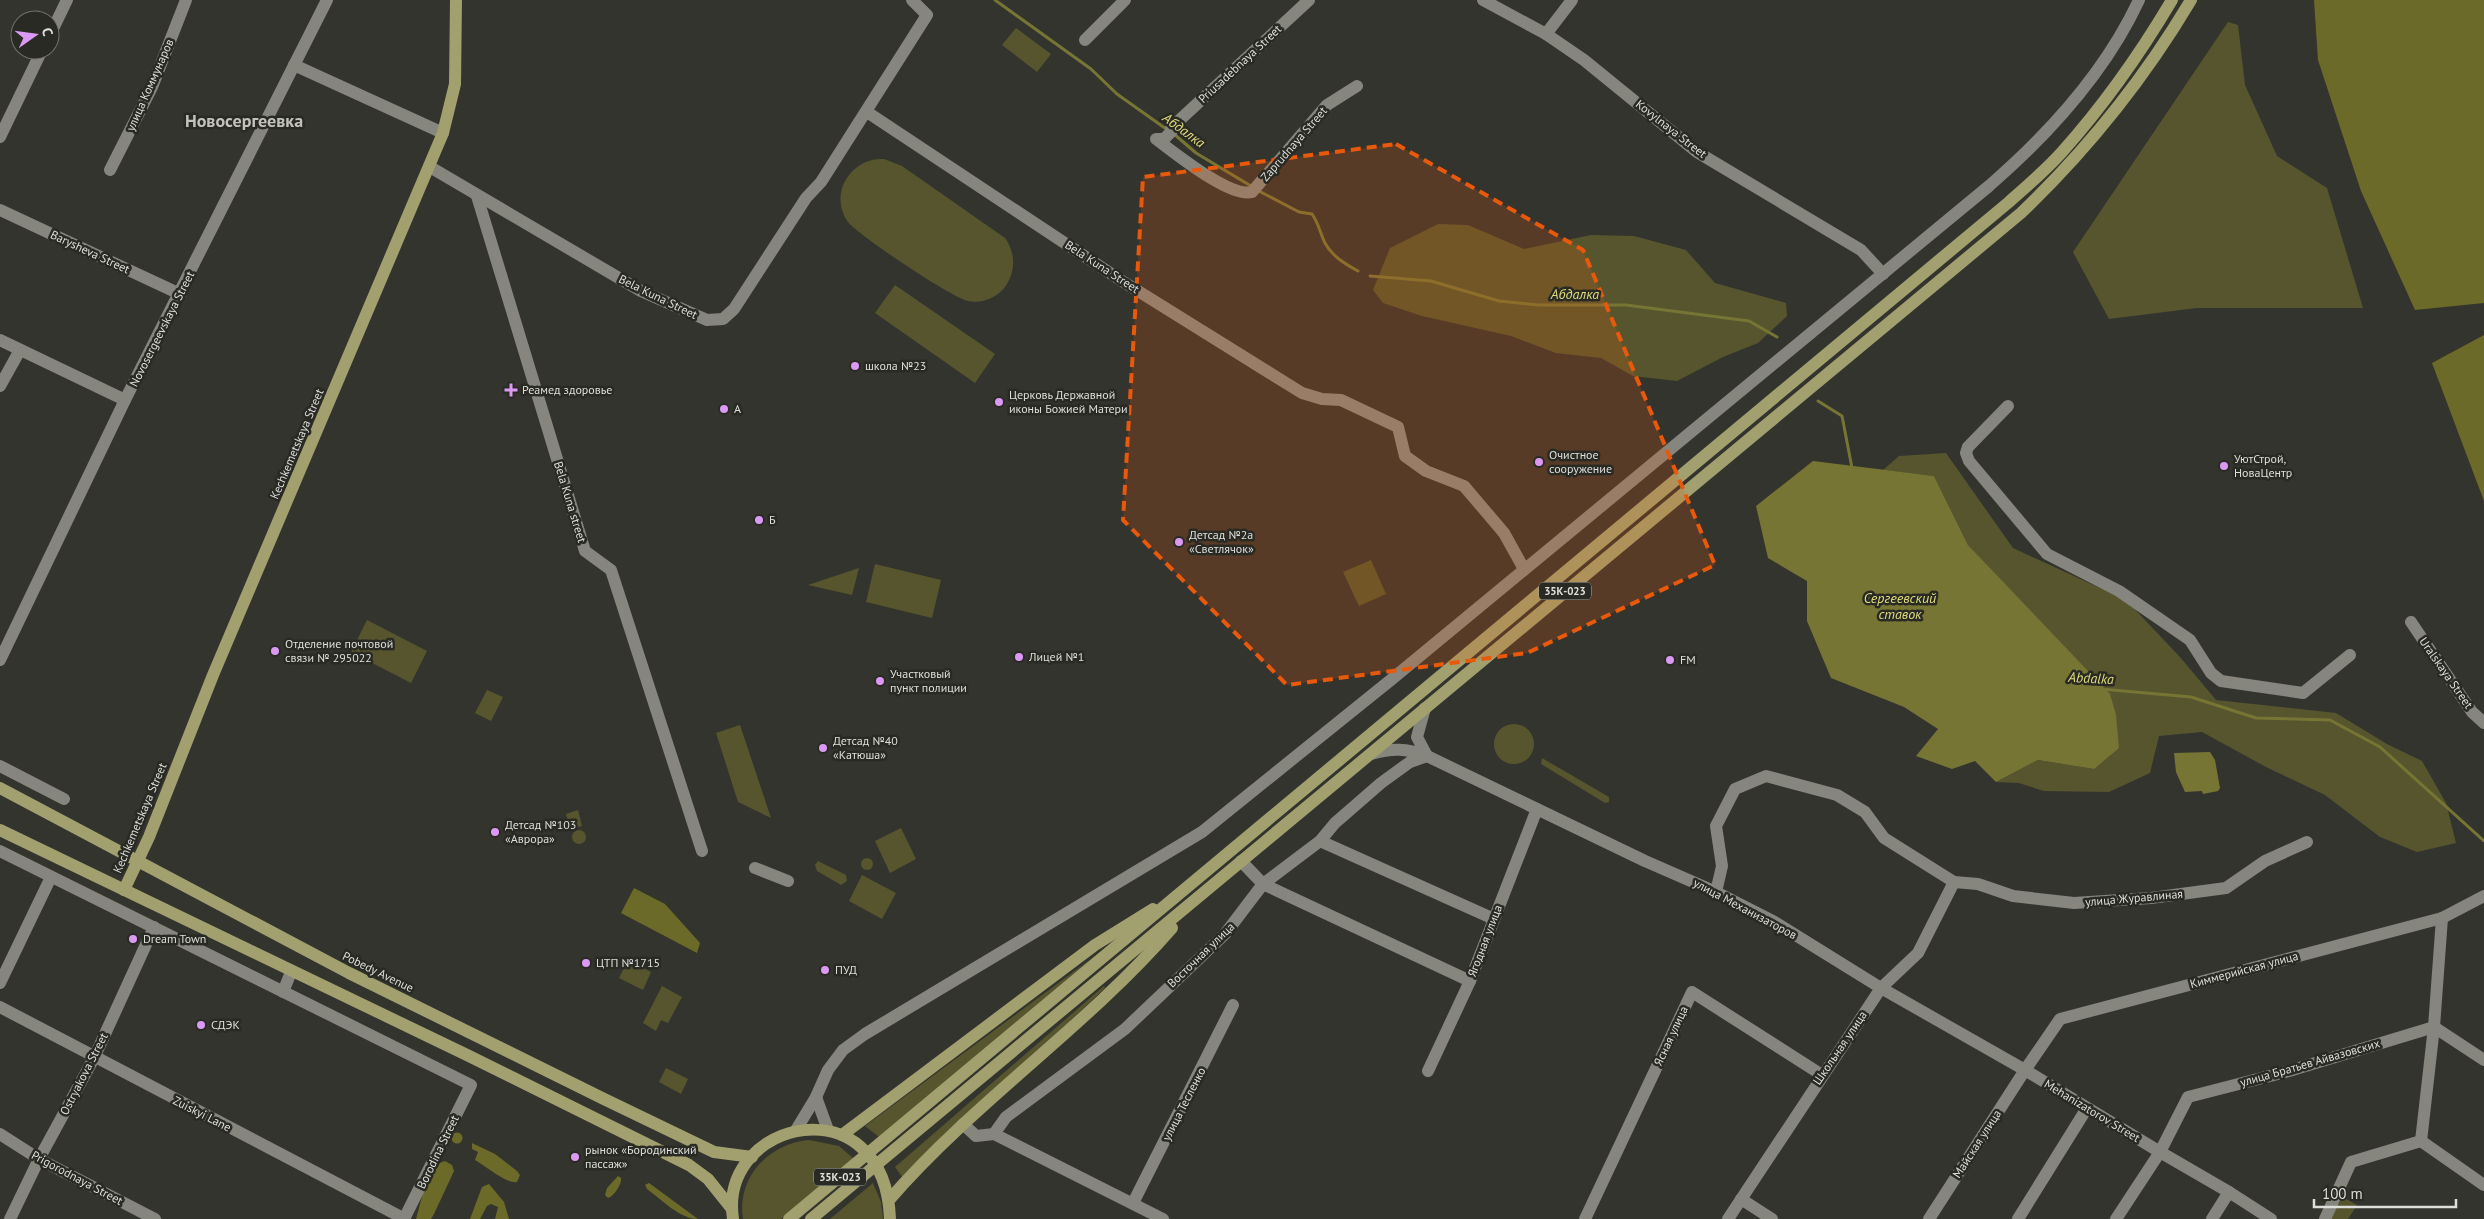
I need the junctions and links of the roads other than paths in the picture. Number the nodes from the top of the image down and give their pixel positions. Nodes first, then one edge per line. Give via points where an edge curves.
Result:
1 (67, 0) edge
2 (186, 0) edge
3 (327, 0) edge
4 (456, 0) edge
5 (912, 0) edge
6 (1124, 0) edge
7 (1308, 0) edge
8 (1483, 0) edge
9 (1572, 0) edge
10 (2139, 0) edge
11 (2172, 0) edge
12 (2191, 0) edge
13 (60, 14) edge
14 (1546, 34) junction
15 (1085, 40) dead end
16 (37, 60) edge
17 (294, 65) junction
18 (1357, 86) dead end
19 (867, 112) junction
20 (443, 133) junction
21 (0, 137) edge
22 (430, 167) junction
23 (110, 170) dead end
24 (1256, 189) joint
25 (477, 196) junction
26 (0, 210) edge
27 (1884, 274) junction
28 (180, 294) junction
29 (0, 340) edge
30 (20, 350) junction
31 (0, 386) edge
32 (125, 400) junction
33 (2008, 406) dead end
34 (1524, 569) junction
35 (2411, 622) dead end
36 (2350, 655) dead end
37 (0, 660) edge
38 (1425, 708) junction
39 (2484, 723) edge
40 (1367, 755) junction
41 (1427, 756) junction
42 (0, 766) edge
43 (0, 788) edge
44 (64, 799) dead end
45 (1537, 809) junction
46 (0, 830) edge
47 (1320, 841) junction
48 (2307, 842) dead end
49 (0, 851) edge
50 (702, 851) dead end
51 (138, 861) junction
52 (1241, 861) junction
53 (755, 868) dead end
54 (51, 877) junction
55 (1202, 878) junction
56 (788, 881) dead end
57 (1954, 882) junction
58 (1263, 884) junction
59 (124, 890) junction
60 (1716, 892) junction
61 (2484, 896) edge
62 (1196, 900) junction
63 (2442, 918) junction
64 (1494, 919) junction
65 (154, 927) junction
66 (291, 972) junction
67 (1470, 981) junction
68 (0, 984) edge
69 (1880, 988) junction
70 (283, 992) junction
71 (1234, 1005) dead end
72 (0, 1007) edge
73 (2434, 1027) junction
74 (94, 1058) junction
75 (2484, 1060) edge
76 (2025, 1070) junction
77 (1428, 1071) dead end
78 (1822, 1075) junction
79 (816, 1097) junction
80 (2087, 1108) junction
81 (963, 1124) junction
82 (796, 1130) junction
83 (828, 1130) junction
84 (0, 1134) edge
85 (994, 1134) junction
86 (842, 1136) junction
87 (2421, 1141) junction
88 (2160, 1152) junction
89 (752, 1156) junction
90 (39, 1159) junction
91 (2484, 1185) edge
92 (2229, 1192) junction
93 (1741, 1199) junction
94 (889, 1200) junction
95 (1133, 1203) junction
96 (732, 1216) edge
97 (8, 1217) edge
98 (155, 1219) edge
99 (404, 1219) edge
100 (789, 1219) edge
101 (811, 1219) edge
102 (890, 1219) edge
103 (1164, 1219) edge
104 (1585, 1219) edge
105 (1728, 1219) edge
106 (1772, 1219) edge
107 (1928, 1219) edge
108 (2018, 1219) edge
109 (2116, 1219) edge
110 (2212, 1219) edge
111 (2271, 1219) edge
112 (2325, 1219) edge

1 - 13 street
2 - 23 street, улица Коммунаров via 152,87
3 - 17 street, Novosergeevskaya Street
4 - 20 main road, Kechkemetskaya Street via 455,84
5 - 19 street, Bela Kuna Street via 927,15
6 - 15 street
7 - 24 street, Priusadebnaya Street via 1169,132 1156,139 1211,179 1245,194
8 - 14 street, Kovylnaya Street
9 - 14 street
10 - 27 street via 2088,84 2053,124 2017,161
11 - 55 main road, 35К-023 via 2146,44 2101,107 2060,154 2009,202
12 - 38 main road, 35К-023 via 2145,73 2088,146 2021,213
14 - 27 street, Kovylnaya Street via 1584,60 1697,152 1861,250
16 - 21 street
17 - 20 street
17 - 28 street, Novosergeevskaya Street
18 - 24 street, Zaprudnaya Street via 1327,105
19 - 25 street, Bela Kuna Street via 730,315 714,321 701,319 641,291
19 - 34 street, Bela Kuna Street via 1122,281 1302,393 1341,400 1398,427 1405,456 1426,470 1464,486 1504,533
20 - 22 main road, Kechkemetskaya Street
22 - 25 street, Bela Kuna Street
22 - 51 main road, Kechkemetskaya Street via 213,675
25 - 50 street, Bela Kuna street via 585,551 611,570
26 - 28 street, Barysheva Street
27 - 34 street
28 - 32 street, Novosergeevskaya Street
29 - 30 street
30 - 31 street
30 - 32 street
32 - 37 street, Novosergeevskaya Street
33 - 36 street via 1968,447 1969,461 2047,554 2119,591 2190,640 2211,672 2221,681 2303,693
34 - 79 street via 1202,832 843,1050 828,1070
35 - 39 street, Uralskaya Street via 2472,712
38 - 40 main road, 35К-023
38 - 41 street via 1417,737
40 - 41 street, улица Механизаторов via 1406,748
40 - 52 main road, 35К-023
41 - 45 street, улица Механизаторов
41 - 47 street, Восточная улица via 1410,762 1380,783 1335,823
42 - 44 street
43 - 51 main road, Pobedy Avenue
45 - 60 street, улица Механизаторов
45 - 64 street, Ягодная улица
46 - 59 main road
47 - 58 street, Восточная улица
47 - 64 street
48 - 57 street, улица Журавлиная via 2265,861 2226,888 2151,898 2074,903 2013,896 1978,884
49 - 54 street
51 - 59 main road, Kechkemetskaya Street
51 - 89 main road, Pobedy Avenue via 349,973 705,1148 732,1156
52 - 58 street
52 - 62 main road, 35К-023
53 - 56 street
54 - 65 street
54 - 68 street
55 - 86 main road via 1095,945
55 - 100 main road, 35К-023
57 - 60 street, улица Журавлиная via 1884,838 1865,812 1844,798 1766,776 1735,789 1716,826 1722,866
57 - 69 street, Школьная улица via 1918,952
58 - 67 street
58 - 85 street, Восточная улица via 1225,934 1125,1029 1006,1117
59 - 66 main road
60 - 69 street, улица Механизаторов via 1773,921
61 - 63 street, Киммерийская улица
62 - 81 main road via 1120,982
62 - 101 main road, 35К-023
63 - 73 street
63 - 76 street, Киммерийская улица via 2060,1019
64 - 67 street, Ягодная улица
65 - 70 street
65 - 74 street, Ostryakova Street
66 - 70 street
66 - 96 main road via 690,1165 708,1179
67 - 77 street, Ягодная улица
69 - 76 street, улица Механизаторов
69 - 78 street, Школьная улица
70 - 99 street, Borodina Street via 471,1085
71 - 95 street, улица Тесленко
72 - 74 street, Zuiskyi Lane
73 - 75 street
73 - 87 street
73 - 88 street, улица Братьев Айвазовских via 2289,1071 2188,1097
74 - 90 street, Ostryakova Street
74 - 99 street, Zuiskyi Lane
76 - 80 street, Mehanizatorov Street
76 - 107 street, Майская улица
78 - 93 street, Школьная улица
78 - 104 street, Ясная улица via 1692,992
79 - 82 street
79 - 83 street
80 - 88 street, Mehanizatorov Street
80 - 108 street
81 - 85 street via 976,1136
81 - 94 main road
82 - 83 main road
82 - 89 main road via 769,1142
83 - 86 main road
84 - 90 street, Prigorodnaya Street
85 - 95 street
86 - 94 main road via 872,1159 885,1182
87 - 91 street
87 - 112 street via 2351,1162
88 - 92 street
88 - 109 street, улица Братьев Айвазовских
89 - 96 main road via 734,1190
90 - 97 street, Ostryakova Street
90 - 98 street, Prigorodnaya Street
92 - 110 street
92 - 111 street
93 - 105 street, Школьная улица
93 - 106 street
94 - 102 main road
95 - 103 street

